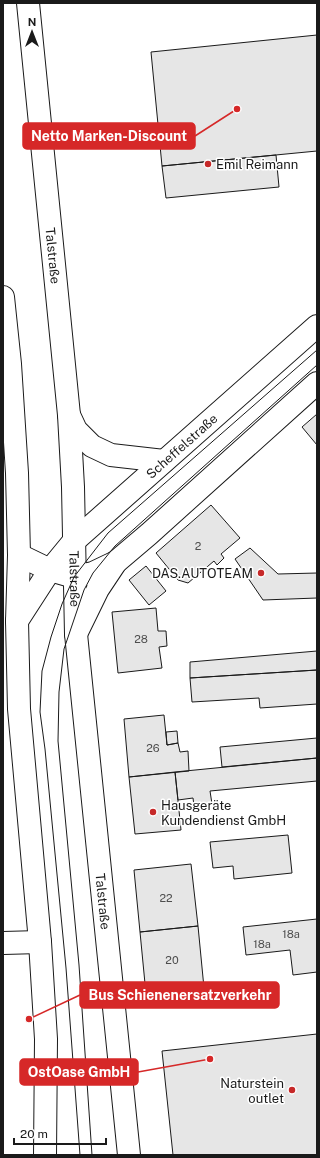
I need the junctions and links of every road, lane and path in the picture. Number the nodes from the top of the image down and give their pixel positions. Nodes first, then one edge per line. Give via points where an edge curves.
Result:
1 (28, 3) edge
2 (3, 297) edge
3 (317, 326) edge
4 (317, 383) edge
5 (69, 415) junction
6 (164, 461) junction
7 (74, 542) junction
8 (19, 555) junction
9 (116, 562) junction
10 (50, 570) junction
11 (74, 577) junction
12 (17, 621) junction
13 (76, 634) junction
14 (40, 942) junction
15 (3, 943) edge
16 (45, 1155) edge
17 (129, 1155) edge

1 - 5 main road, Talstraße
2 - 8 main road via 17,473
3 - 6 main road, Scheffelstraße
4 - 9 main road
5 - 6 main road via 76,430 92,446 111,454
5 - 7 main road, Talstraße via 74,487
6 - 7 main road, Scheffelstraße
7 - 10 main road, Scheffelstraße
7 - 11 main road, Talstraße
8 - 10 main road
8 - 12 main road
9 - 11 main road via 93,573
9 - 13 main road via 98,589
10 - 11 main road
10 - 12 main road, Scheffelstraße
11 - 13 main road, Talstraße
12 - 14 main road via 18,709
13 - 17 main road, Talstraße
14 - 15 main road
14 - 16 main road via 46,1039

